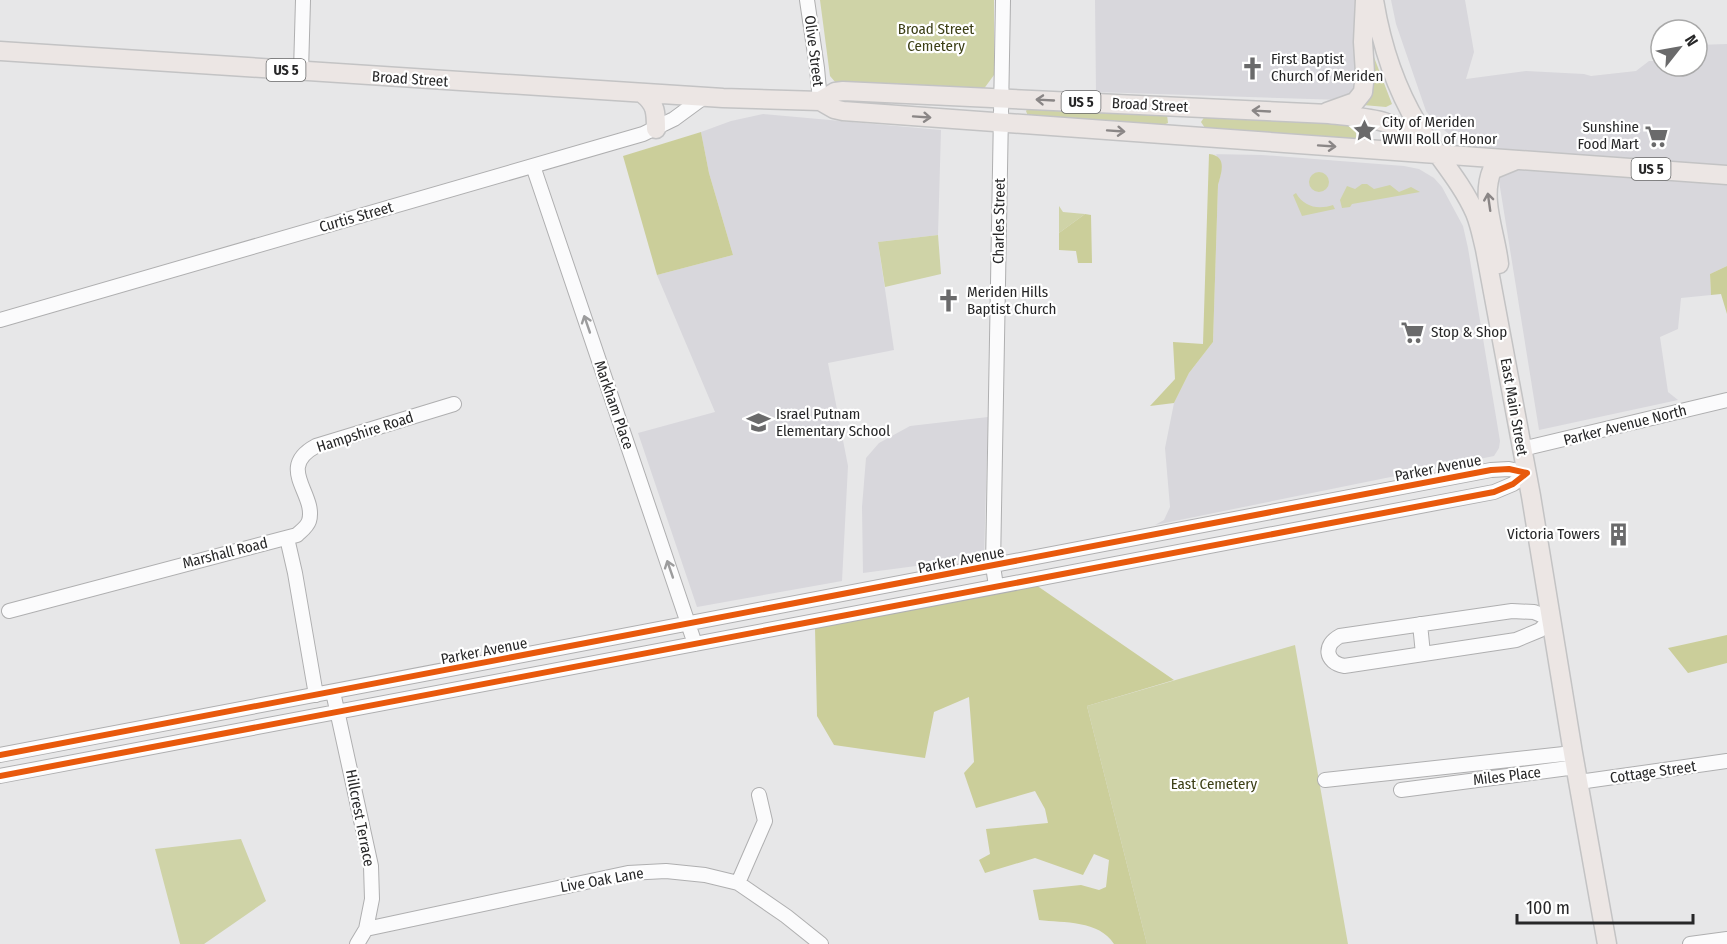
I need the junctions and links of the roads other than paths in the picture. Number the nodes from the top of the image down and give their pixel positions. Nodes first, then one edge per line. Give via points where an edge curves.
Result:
1 (303, 0) edge
2 (807, 0) edge
3 (1003, 0) edge
4 (1365, 0) edge
5 (1374, 0) edge
6 (0, 51) edge
7 (302, 72) junction
8 (644, 94) junction
9 (704, 97) junction
10 (1002, 98) junction
11 (820, 101) junction
12 (1186, 107) junction
13 (1319, 114) junction
14 (1001, 122) junction
15 (656, 129) junction
16 (1185, 136) junction
17 (1436, 152) junction
18 (1519, 159) junction
19 (533, 166) junction
20 (1727, 174) edge
21 (1492, 279) junction
22 (0, 320) edge
23 (1727, 400) edge
24 (454, 404) dead end
25 (1522, 449) junction
26 (1527, 473) junction
27 (1191, 528) junction
28 (286, 538) junction
29 (1195, 548) junction
30 (993, 566) junction
31 (996, 586) junction
32 (855, 592) junction
33 (9, 611) dead end
34 (859, 612) junction
35 (1551, 620) junction
36 (688, 624) junction
37 (1420, 624) junction
38 (695, 644) junction
39 (1424, 654) junction
40 (512, 658) junction
41 (516, 678) junction
42 (333, 692) junction
43 (316, 695) junction
44 (337, 712) junction
45 (175, 722) junction
46 (179, 742) junction
47 (21, 751) junction
48 (0, 755) edge
49 (1727, 761) edge
50 (1436, 768) junction
51 (1576, 768) junction
52 (24, 771) junction
53 (0, 776) edge
54 (1325, 780) dead end
55 (1439, 785) junction
56 (1401, 790) dead end
57 (759, 795) dead end
58 (738, 883) junction
59 (366, 929) junction
60 (1727, 939) edge
61 (357, 944) edge
62 (821, 944) edge
63 (1607, 944) edge
64 (1690, 944) edge

1 - 7 street
2 - 11 street, Olive Street
3 - 10 street, Charles Street
4 - 13 main road via 1363,92 1355,102
5 - 17 main road, East Main Street via 1383,42 1405,102
6 - 7 main road, Broad Street / US 5
7 - 8 main road, Broad Street / US 5
8 - 9 main road, Broad Street / US 5
8 - 15 main road via 655,108
9 - 11 main road, Broad Street / US 5
9 - 15 street, Curtis Street
10 - 11 main road, Broad Street / US 5 via 843,91
12 -> 10 main road, Broad Street / US 5
10 - 14 street, Charles Street
11 -> 14 main road, Broad Street / US 5 via 843,111
13 -> 12 main road, Broad Street / US 5
12 - 16 main road
13 - 17 main road, Broad Street / US 5 via 1381,120 1410,133
14 -> 16 main road, Broad Street / US 5
14 - 30 street, Charles Street
15 - 19 street, Curtis Street
16 -> 17 main road, Broad Street / US 5
17 - 18 main road, Broad Street / US 5
17 - 21 main road, East Main Street via 1475,213
18 - 20 main road, Broad Street / US 5
21 -> 18 main road via 1500,266 1488,180 1492,170
19 - 22 street, Curtis Street
36 -> 19 street, Markham Place
21 - 25 main road, East Main Street
23 - 25 street, Parker Avenue North
24 - 28 street, Hampshire Road via 308,450 301,456 298,473 309,521 297,535
25 - 26 main road, East Main Street
26 - 27 street, Parker Avenue via 1491,470
26 - 29 street via 1494,492
26 - 35 main road, East Main Street
27 - 29 street
27 - 30 street, Parker Avenue
28 - 33 street, Marshall Road
28 - 43 street, Marshall Road
29 - 31 street
30 - 31 street, Charles Street
30 - 32 street, Parker Avenue
31 - 34 street
32 - 34 street
32 - 36 street, Parker Avenue
34 - 38 street
35 - 37 street via 1524,611
35 - 39 street via 1540,630 1516,640
35 - 51 main road, East Main Street
36 - 38 street, Markham Place
36 - 40 street, Parker Avenue
37 - 39 street
37 - 39 street via 1340,636 1332,640 1329,654 1331,660 1344,666
38 - 41 street
40 - 41 street, Parker Avenue
40 - 42 street, Parker Avenue
41 - 44 street
42 - 43 street, Parker Avenue
42 - 44 street, Hillcrest Terrace
43 - 45 street, Parker Avenue
44 - 46 street
44 - 59 street, Hillcrest Terrace via 371,866 372,899
45 - 46 street
45 - 47 street, Parker Avenue
46 - 52 street
47 - 48 street, Parker Avenue
47 - 52 street
49 - 51 street, Cottage Street
50 - 51 street, Miles Place
50 - 54 street, Miles Place
50 - 55 street
51 - 55 street, Miles Place
51 - 63 main road, East Main Street
52 - 53 street
55 - 56 street, Miles Place
57 - 58 street via 765,821
58 - 59 street, Live Oak Lane via 666,871 628,873
58 - 62 street, Live Oak Lane
59 - 61 street, Hillcrest Terrace
60 - 64 street

